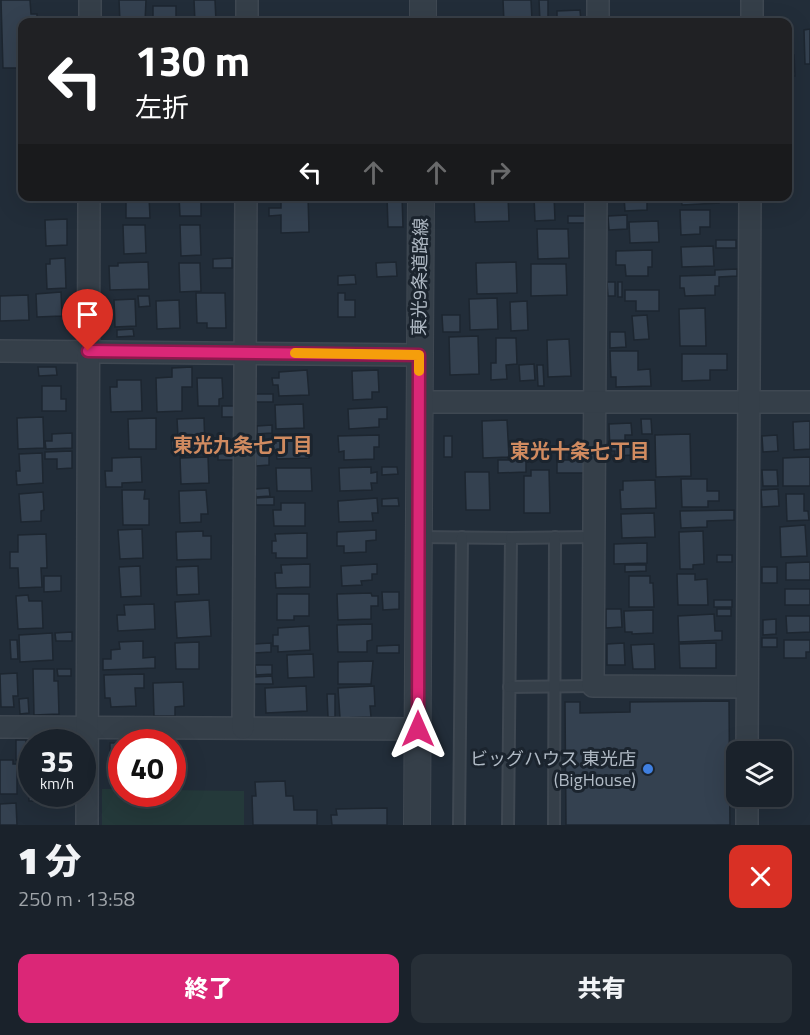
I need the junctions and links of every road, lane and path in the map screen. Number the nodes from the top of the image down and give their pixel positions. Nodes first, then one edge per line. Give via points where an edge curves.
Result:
1 (90, 0) edge
2 (247, 0) edge
3 (423, 0) edge
4 (598, 0) edge
5 (752, 0) edge
6 (90, 18) edge
7 (247, 18) edge
8 (423, 18) edge
9 (597, 18) edge
10 (752, 18) edge
11 (89, 201) edge
12 (246, 201) edge
13 (421, 201) edge
14 (596, 201) edge
15 (750, 201) edge
16 (0, 351) edge
17 (88, 351) junction
18 (245, 352) junction
19 (419, 355) junction
20 (420, 402) junction
21 (594, 402) junction
22 (749, 402) junction
23 (810, 402) edge
24 (419, 537) junction
25 (462, 537) junction
26 (555, 537) junction
27 (594, 537) junction
28 (511, 538) junction
29 (555, 686) junction
30 (592, 686) junction
31 (509, 687) junction
32 (747, 687) junction
33 (0, 727) edge
34 (87, 727) junction
35 (243, 728) junction
36 (418, 729) junction
37 (747, 741) edge
38 (747, 807) edge
39 (87, 825) edge
40 (417, 825) edge
41 (459, 825) edge
42 (508, 825) edge
43 (554, 825) edge
44 (747, 825) edge

1 - 6 street
2 - 7 street
3 - 8 street
4 - 9 street
5 - 10 street
11 - 17 street
12 - 18 street
13 - 19 street, 東光9条道路線
14 - 21 street
15 - 22 street
16 - 17 street
17 - 18 street
17 - 34 street
18 - 19 street
18 - 35 street
19 - 20 street, 東光9条道路線
20 - 21 street
20 - 24 street, 東光9条道路線
21 - 22 street
21 - 27 street
22 - 23 street
22 - 32 street
24 - 25 lane
24 - 36 street, 東光9条道路線
25 - 28 lane
25 - 41 lane
26 - 27 lane
26 - 28 lane
26 - 29 lane
27 - 30 street
28 - 31 lane
29 - 30 lane
29 - 31 lane
29 - 43 lane
30 - 32 street
31 - 42 lane
32 - 37 street
33 - 34 street
34 - 35 street
34 - 39 street
35 - 36 street
36 - 40 street, 東光9条道路線
38 - 44 street

